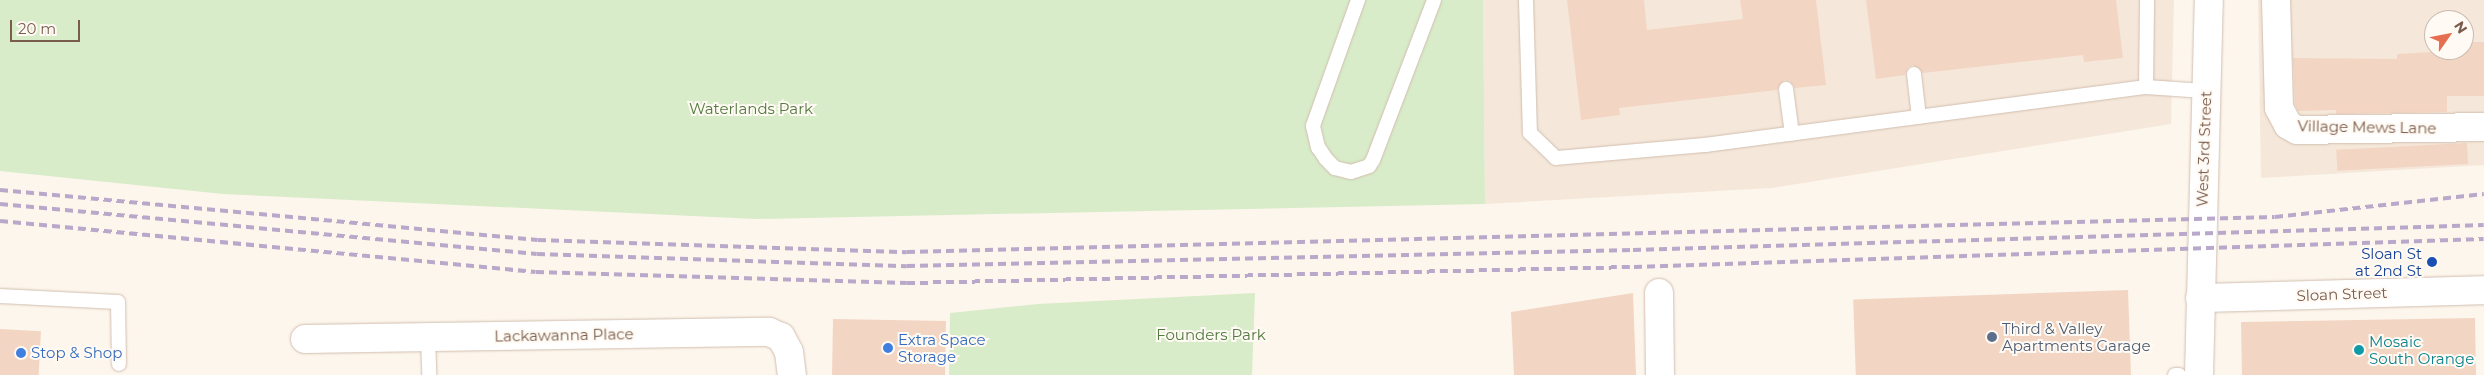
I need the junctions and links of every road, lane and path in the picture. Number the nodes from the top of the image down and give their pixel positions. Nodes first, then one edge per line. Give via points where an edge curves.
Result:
1 (1358, 0) edge
2 (1434, 0) edge
3 (1526, 0) edge
4 (2147, 0) edge
5 (2209, 0) edge
6 (2276, 0) edge
7 (1914, 74) dead end
8 (2146, 88) junction
9 (1786, 89) dead end
10 (2205, 91) junction
11 (1919, 117) junction
12 (2484, 127) edge
13 (1792, 134) junction
14 (2484, 290) edge
15 (1659, 293) dead end
16 (0, 296) edge
17 (2200, 298) junction
18 (428, 337) junction
19 (305, 339) dead end
20 (119, 364) dead end
21 (429, 375) edge
22 (792, 375) edge
23 (1660, 375) edge
24 (2175, 375) edge
25 (2179, 375) edge
26 (2198, 375) edge

1 - 2 lane via 1313,126 1318,147 1326,159 1335,168 1351,172 1369,166 1373,160
3 - 13 lane via 1530,133 1556,158
4 - 8 lane
5 - 10 street, West 3rd Street
6 - 12 street, Village Mews Lane via 2278,108 2288,125 2298,130
7 - 11 lane
8 - 10 lane
8 - 11 lane
9 - 13 lane
10 - 17 street, West 3rd Street
11 - 13 lane
14 - 17 street, Sloan Street
15 - 23 street
16 - 20 lane via 118,302
17 - 26 street, West 3rd Street
18 - 19 street, Lackawanna Place
18 - 21 lane
18 - 22 street, Lackawanna Place via 769,332 781,337 789,352
24 - 25 lane

